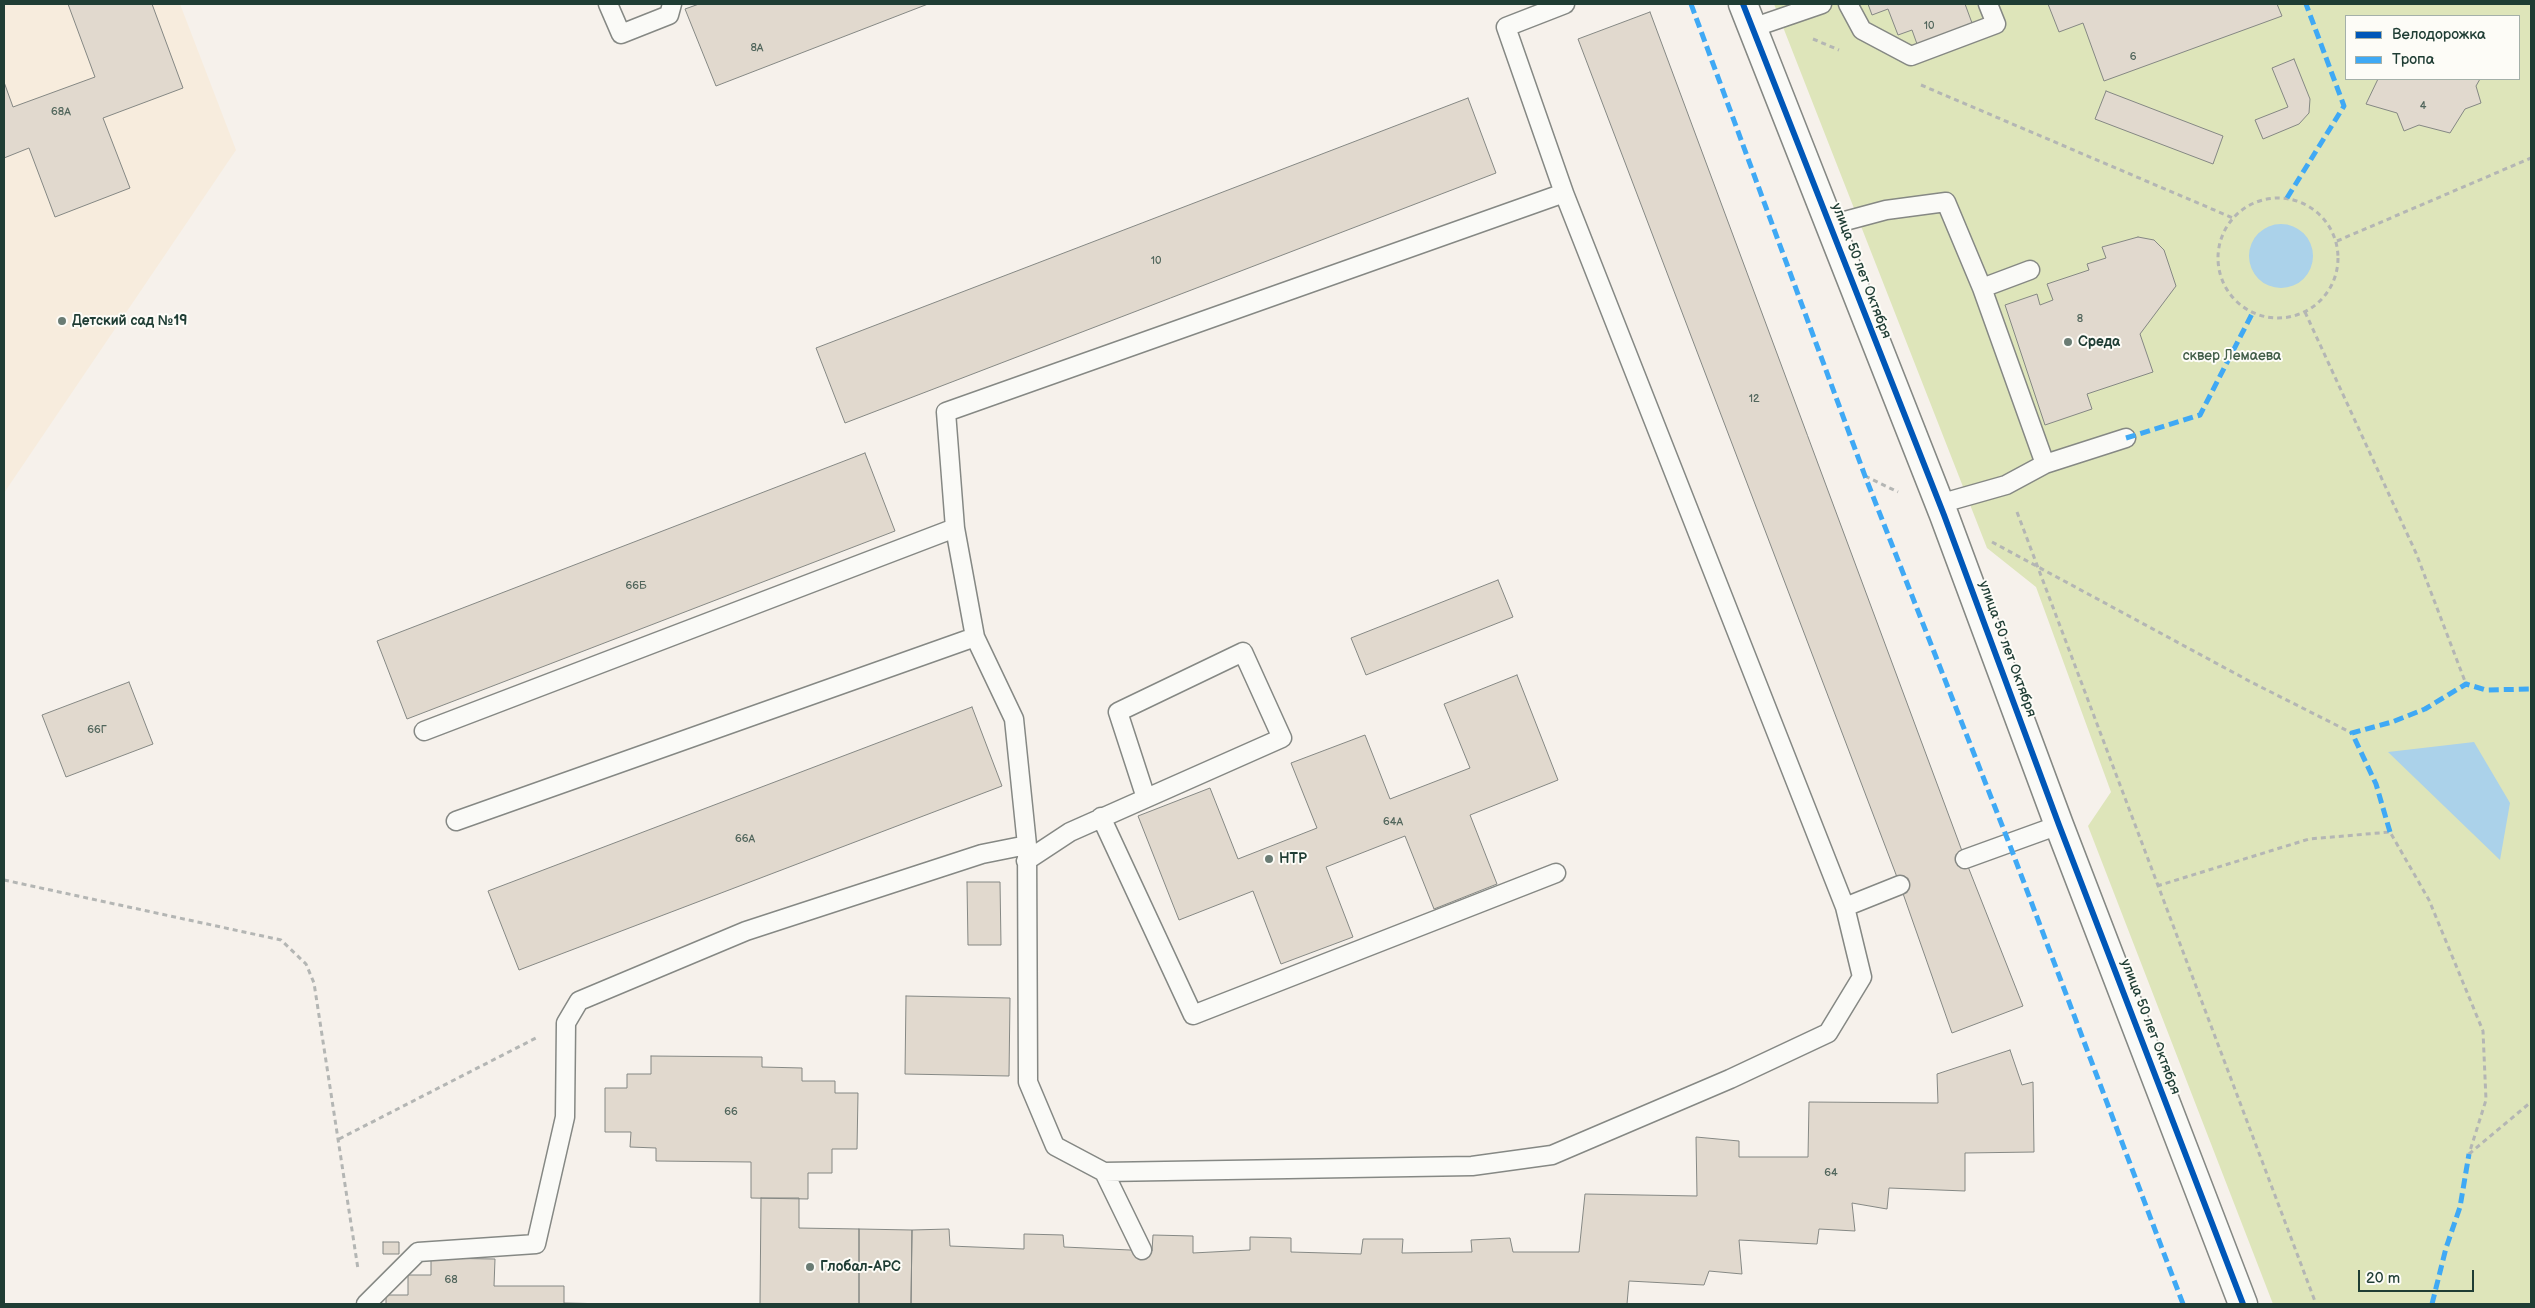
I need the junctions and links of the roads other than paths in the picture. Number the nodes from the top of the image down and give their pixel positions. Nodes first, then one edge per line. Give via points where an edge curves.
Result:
1 (608, 4) edge
2 (672, 4) edge
3 (1566, 4) edge
4 (1822, 4) edge
5 (1848, 4) edge
6 (1988, 4) edge
7 (1755, 17) edge
8 (1564, 193) junction
9 (1830, 225) junction
10 (2030, 270) dead end
11 (1982, 288) junction
12 (2126, 438) dead end
13 (2045, 464) junction
14 (1942, 509) junction
15 (955, 528) junction
16 (976, 637) junction
17 (424, 730) dead end
18 (1146, 798) junction
19 (1101, 818) junction
20 (456, 821) dead end
21 (2059, 825) junction
22 (1027, 853) junction
23 (1964, 859) dead end
24 (1556, 873) dead end
25 (1900, 885) dead end
26 (1845, 907) junction
27 (1104, 1172) junction
28 (1142, 1250) dead end
29 (366, 1304) edge
30 (2243, 1304) edge

1 - 2 lane via 621,34 669,15
3 - 8 lane via 1506,28
4 - 7 lane
5 - 6 lane via 1862,30 1912,56 1996,24
7 - 9 street, улица 50 лет Октября
8 - 15 lane via 946,412
8 - 26 lane
9 - 11 lane via 1886,210 1946,202
9 - 14 street, улица 50 лет Октября
10 - 11 lane
11 - 13 lane
12 - 13 lane
13 - 14 lane via 2006,485
14 - 21 street, улица 50 лет Октября
15 - 16 lane
15 - 17 lane
16 - 20 lane
16 - 22 lane via 1014,719
18 - 18 lane via 1282,738 1243,652 1118,712
18 - 19 lane
19 - 22 lane
19 - 24 lane via 1193,1015
21 - 23 lane
21 - 30 street, улица 50 лет Октября
22 - 27 lane via 1028,1082 1055,1146
22 - 29 lane via 982,854 746,931 579,1000 566,1023 564,1117 536,1244 418,1252
25 - 26 lane
26 - 27 lane via 1862,977 1828,1033 1552,1156 1472,1166
27 - 28 lane

